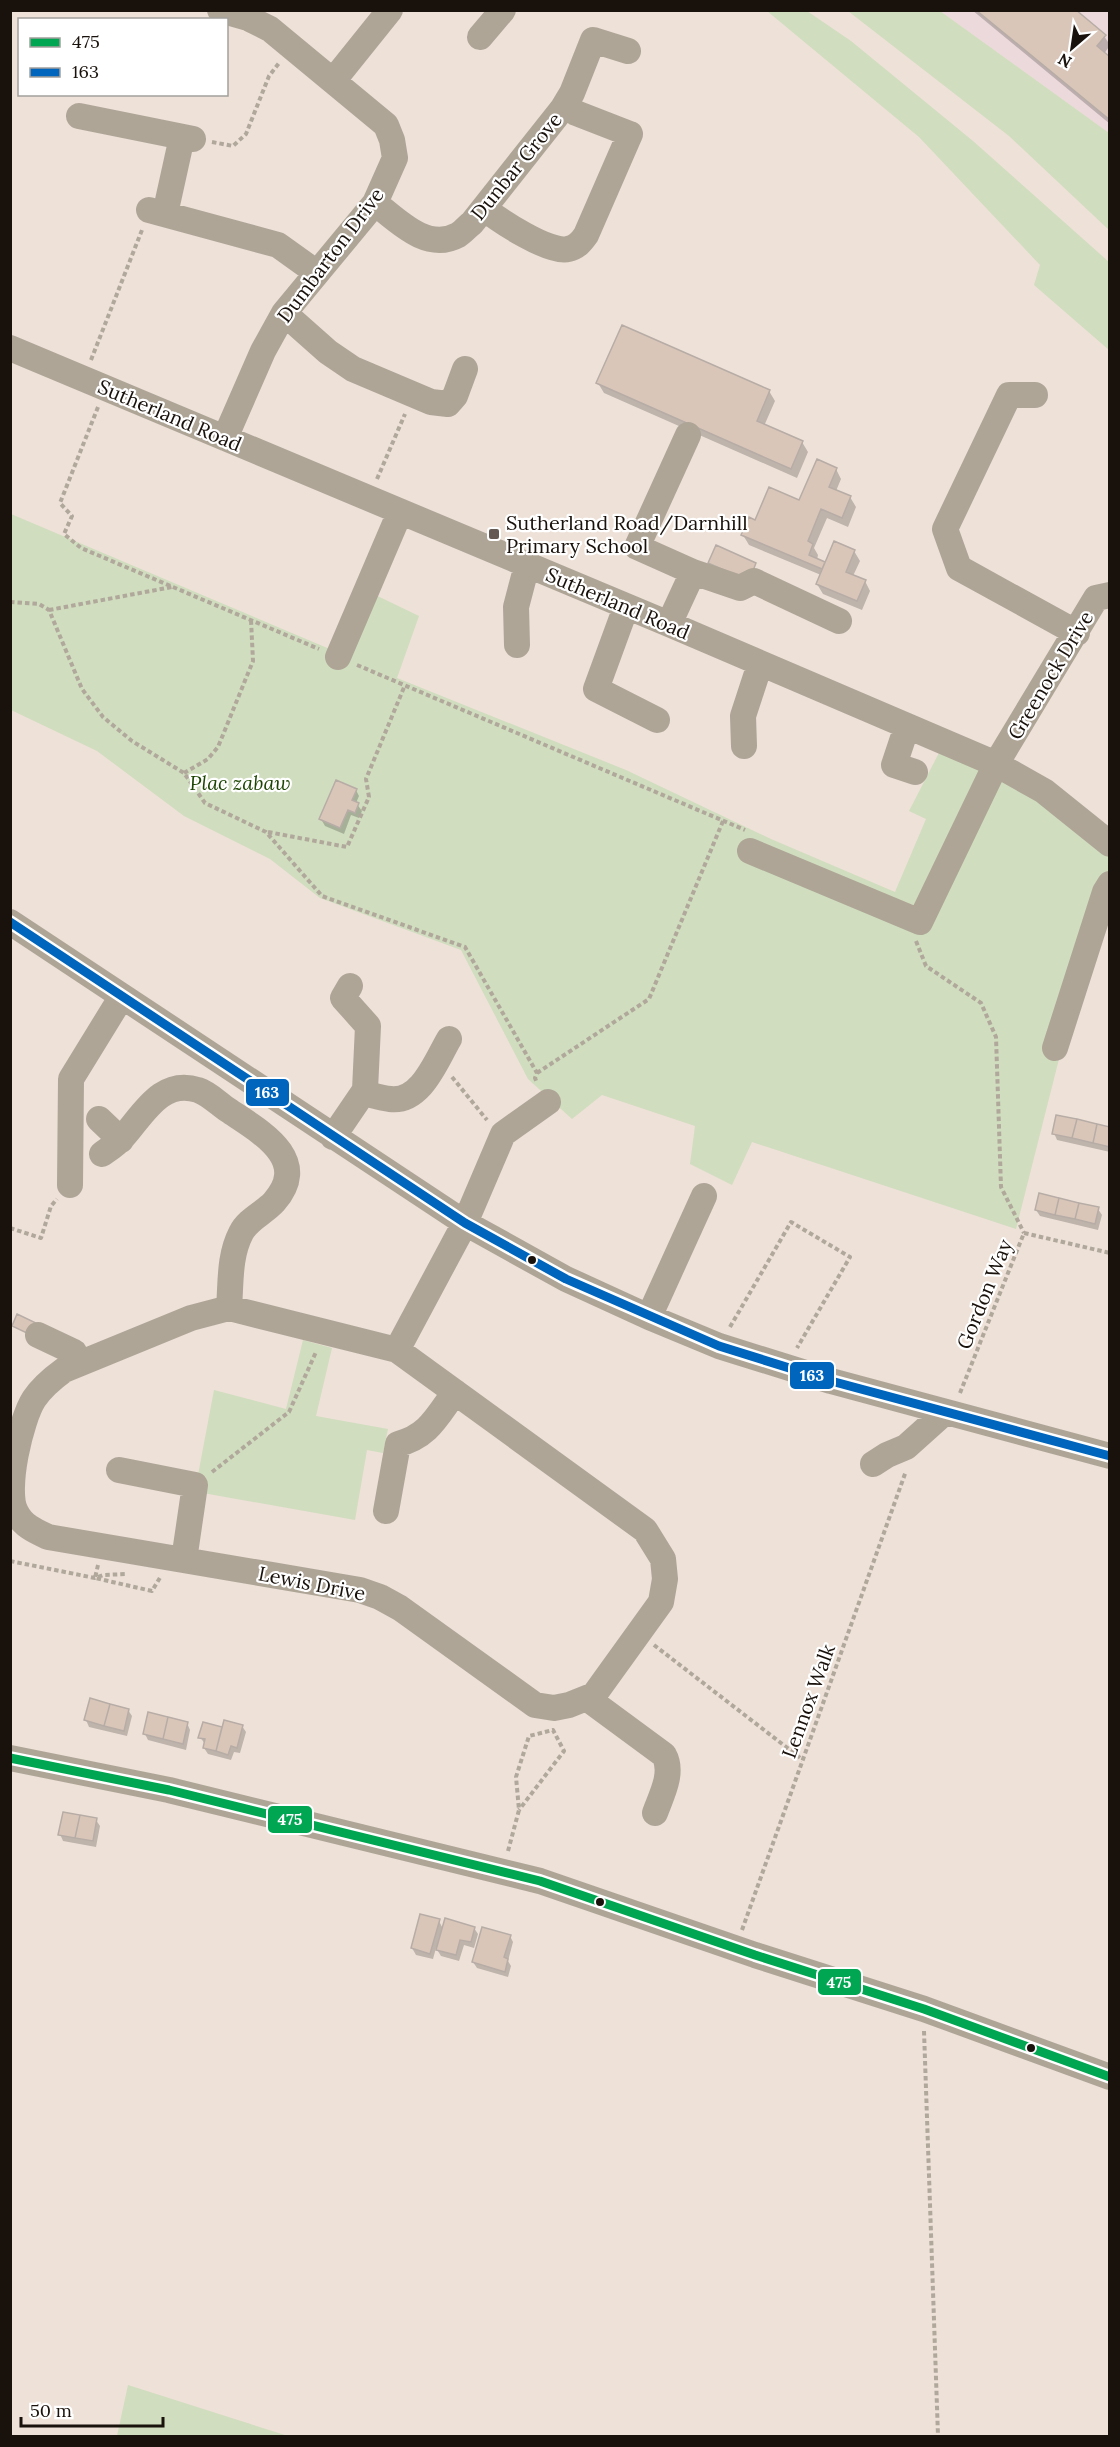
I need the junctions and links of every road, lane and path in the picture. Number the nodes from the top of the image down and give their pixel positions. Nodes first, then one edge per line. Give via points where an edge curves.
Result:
1 (220, 10) edge
2 (390, 10) edge
3 (503, 10) edge
4 (480, 37) dead end
5 (292, 47) junction
6 (628, 51) dead end
7 (333, 81) junction
8 (565, 105) junction
9 (79, 116) dead end
10 (188, 138) junction
11 (375, 203) junction
12 (484, 208) junction
13 (157, 212) junction
14 (317, 273) junction
15 (284, 313) junction
16 (10, 348) edge
17 (465, 369) dead end
18 (83, 379) junction
19 (413, 395) junction
20 (1035, 395) dead end
21 (688, 435) dead end
22 (225, 438) junction
23 (369, 499) junction
24 (400, 512) junction
25 (527, 565) junction
26 (693, 572) junction
27 (173, 587) dead end
28 (1110, 595) edge
29 (10, 602) edge
30 (626, 607) junction
31 (49, 610) junction
32 (251, 620) dead end
33 (839, 621) dead end
34 (669, 624) junction
35 (1077, 633) junction
36 (517, 645) dead end
37 (338, 657) dead end
38 (760, 664) junction
39 (405, 685) dead end
40 (657, 720) dead end
41 (907, 726) junction
42 (744, 746) dead end
43 (996, 764) junction
44 (915, 772) dead end
45 (184, 773) junction
46 (723, 821) dead end
47 (266, 832) junction
48 (1110, 844) edge
49 (750, 851) dead end
50 (1110, 884) edge
51 (10, 922) edge
52 (920, 922) junction
53 (350, 987) dead end
54 (122, 996) junction
55 (1055, 1048) dead end
56 (443, 1049) joint
57 (537, 1073) junction
58 (363, 1093) junction
59 (548, 1102) joint
60 (99, 1119) dead end
61 (503, 1134) junction
62 (333, 1137) junction
63 (70, 1185) joint
64 (704, 1196) dead end
65 (465, 1223) junction
66 (10, 1228) edge
67 (1024, 1233) junction
68 (1110, 1252) edge
69 (229, 1308) junction
70 (649, 1317) junction
71 (323, 1331) junction
72 (38, 1335) dead end
73 (719, 1346) junction
74 (397, 1350) junction
75 (80, 1363) junction
76 (788, 1368) junction
77 (455, 1392) junction
78 (949, 1413) junction
79 (1110, 1456) edge
80 (873, 1464) dead end
81 (12, 1466) edge
82 (119, 1470) dead end
83 (902, 1480) dead end
84 (195, 1485) junction
85 (386, 1510) dead end
86 (184, 1560) junction
87 (10, 1561) edge
88 (153, 1573) dead end
89 (133, 1574) dead end
90 (96, 1578) junction
91 (640, 1634) junction
92 (588, 1699) junction
93 (553, 1719) junction
94 (10, 1758) edge
95 (803, 1760) junction
96 (519, 1810) junction
97 (655, 1814) dead end
98 (503, 1872) junction
99 (742, 1931) dead end
100 (924, 2009) junction
101 (1110, 2077) edge
102 (938, 2436) edge

1 - 5 street, Dumbarton Drive via 270,29
2 - 7 street
3 - 4 street
5 - 7 street, Dumbarton Drive
5 - 10 path via 269,76 246,134 233,146
6 - 8 street, Dunbar Grove via 593,40
7 - 11 street, Dumbarton Drive via 386,125 392,140 395,158
8 - 12 street, Dunbar Grove
8 - 12 street via 630,134 586,235 578,245 555,250
9 - 10 street
10 - 13 street
11 - 12 street, Dunbar Grove via 414,233 444,240 459,235
11 - 14 street, Dumbarton Drive
13 - 14 street via 278,245
13 - 18 path
14 - 15 street, Dumbarton Drive
15 - 19 street via 353,369
15 - 22 street, Dumbarton Drive
16 - 18 street, Sutherland Road
17 - 19 street via 448,405
18 - 22 street, Sutherland Road
19 - 23 path
20 - 35 street via 1010,395 945,529 959,568
21 - 26 street via 637,547
22 - 23 street, Sutherland Road
23 - 24 street, Sutherland Road
24 - 25 street, Sutherland Road
24 - 37 street
25 - 30 street, Sutherland Road
25 - 36 street via 516,607
26 - 33 street via 740,588 754,581
26 - 34 street
27 - 31 path
28 - 35 street, Greenock Drive via 1096,598
29 - 31 path via 39,604
30 - 34 street, Sutherland Road
30 - 40 street via 596,689
31 - 45 path via 82,689 103,717 132,741
32 - 45 path via 253,661 218,747
34 - 38 street, Sutherland Road
35 - 43 street, Greenock Drive
38 - 41 street, Sutherland Road
38 - 42 street via 743,716
39 - 47 path via 366,779 369,796 347,847
41 - 43 street, Sutherland Road
41 - 44 street via 894,765
43 - 48 street, Sutherland Road via 1044,792
43 - 52 street, Greenock Drive
45 - 47 path via 205,803
46 - 57 path via 649,999
47 - 57 path via 322,896 465,947
49 - 52 street
50 - 55 street
51 - 54 street
52 - 67 path via 915,944 926,966 981,1003 996,1037 1001,1187
53 - 58 street via 343,998 368,1026
54 - 62 street
54 - 63 street via 71,1079
56 - 58 street via 424,1083 412,1095 392,1100
56 - 61 path via 481,1116
57 - 59 path via 535,1078
58 - 62 street
59 - 61 street
60 - 69 street via 111,1147 160,1094 180,1088 198,1090 281,1150 287,1176 284,1188 241,1232 234,1251
61 - 65 street
62 - 65 street
63 - 66 path via 51,1206 41,1238
64 - 70 street
65 - 70 street via 566,1279
65 - 74 street
67 - 68 path, Gordon Way
67 - 78 path, Gordon Way
69 - 71 street, Lewis Drive
69 - 75 street, Lewis Drive via 191,1318
70 - 73 street
71 - 74 street, Lewis Drive
71 - 84 path via 289,1412
72 - 75 street via 74,1352
73 - 76 street
73 - 76 path via 791,1222 850,1257
74 - 77 street, Lewis Drive
75 - 81 street, Lewis Drive via 48,1382 33,1400
76 - 78 street
77 - 85 street via 424,1432 415,1440 398,1444
77 - 91 street, Lewis Drive via 645,1530 663,1558 665,1579 660,1602
78 - 79 street
78 - 80 street via 906,1447
81 - 86 street, Lewis Drive via 15,1511 27,1527 48,1537
82 - 84 street
83 - 95 path, Lennox Walk
84 - 86 street
86 - 93 street, Lewis Drive via 360,1590 380,1597
87 - 90 path
88 - 90 path via 163,1573 152,1591
89 - 90 path
91 - 92 street, Lewis Drive
91 - 95 path
92 - 93 street
92 - 97 street via 664,1755 668,1773
93 - 96 path via 529,1736 516,1777
93 - 96 path via 564,1751
94 - 98 street via 169,1790
95 - 99 path, Lennox Walk
96 - 98 path
98 - 100 street
100 - 101 street
100 - 102 path

